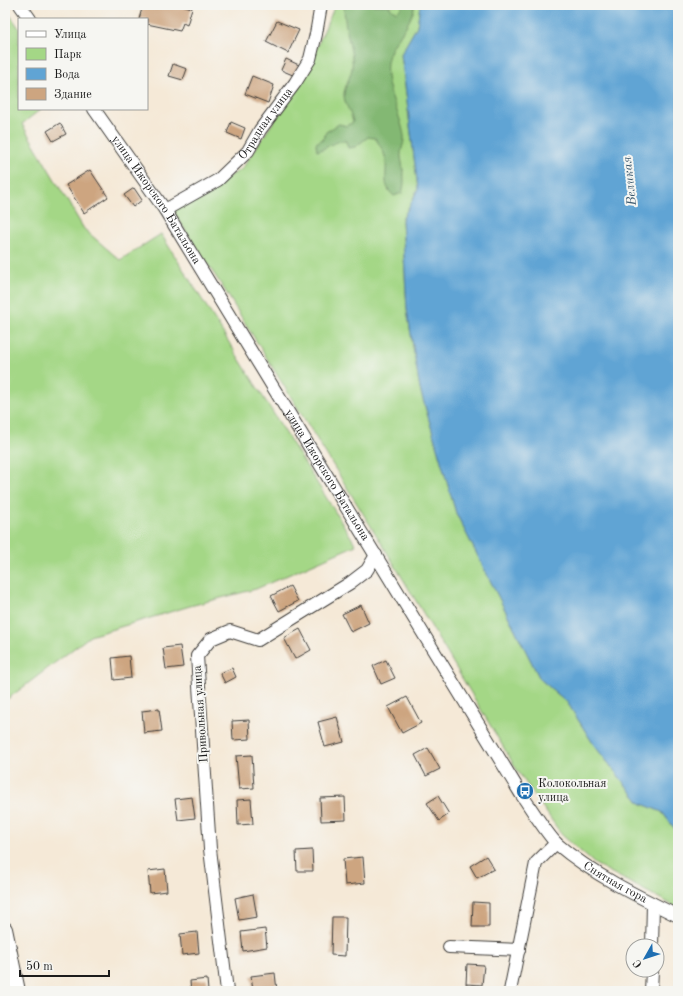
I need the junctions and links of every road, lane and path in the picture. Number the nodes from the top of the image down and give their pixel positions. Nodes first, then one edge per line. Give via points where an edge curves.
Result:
1 (20, 5) edge
2 (321, 5) edge
3 (29, 18) edge
4 (95, 110) edge
5 (165, 210) junction
6 (376, 555) junction
7 (556, 843) junction
8 (653, 904) junction
9 (678, 916) edge
10 (5, 929) edge
11 (652, 938) edge
12 (449, 946) dead end
13 (519, 950) junction
14 (652, 978) edge
15 (18, 991) edge
16 (227, 991) edge
17 (510, 991) edge
18 (651, 991) edge

1 - 3 street
2 - 5 street, Отрадная улица via 310,59 248,151 218,180
4 - 5 street, улица Ижорского Батальона
5 - 6 street, улица Ижорского Батальона
6 - 7 street, улица Ижорского Батальона via 522,794
6 - 16 street, Привольная улица via 367,570 258,640 230,631 211,639 197,656 210,849
7 - 8 street, Снятная гора via 591,869
7 - 13 street via 536,863
8 - 9 street, Снятная гора
8 - 11 street
10 - 15 street
12 - 13 street
13 - 17 street
14 - 18 street

